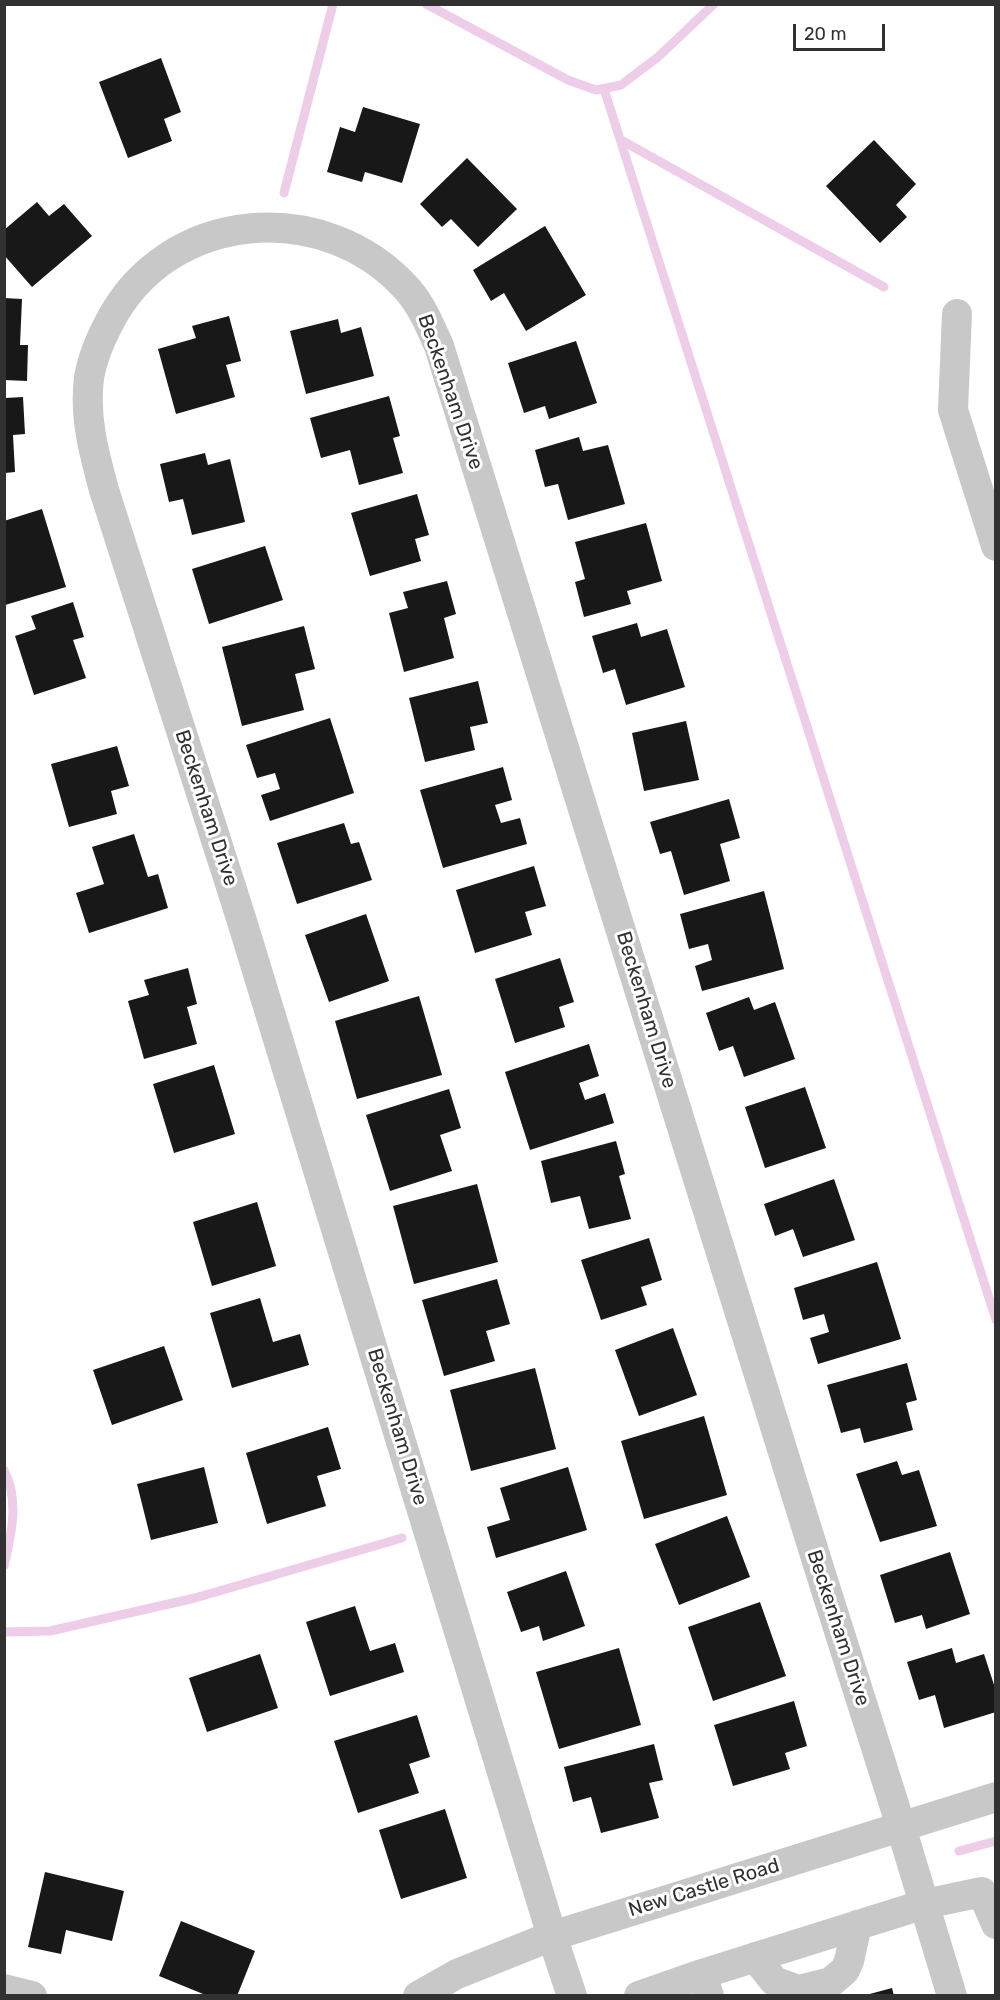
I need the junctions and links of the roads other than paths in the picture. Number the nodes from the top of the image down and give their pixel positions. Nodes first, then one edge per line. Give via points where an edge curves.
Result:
1 (957, 314) dead end
2 (996, 546) edge
3 (996, 1797) edge
4 (901, 1826) junction
5 (925, 1904) junction
6 (996, 1924) edge
7 (857, 1925) junction
8 (552, 1936) junction
9 (755, 1958) junction
10 (706, 1985) edge
11 (4, 1989) edge
12 (32, 1995) edge
13 (418, 1995) edge
14 (572, 1995) edge
15 (639, 1995) edge
16 (952, 1995) edge

1 - 2 street via 953,411
3 - 4 street, New Castle Road
4 - 5 street, Beckenham Drive
4 - 8 street, New Castle Road
4 - 8 street, Beckenham Drive via 434,335 409,291 369,256 321,234 256,227 189,244 136,283 115,310 99,342 89,378 88,418 94,453
5 - 6 street via 982,1892
5 - 7 street
5 - 16 street, Beckenham Drive
7 - 9 street
7 - 9 street via 845,1970 831,1982 798,1990 774,1981
8 - 13 street, New Castle Road via 457,1974
8 - 14 street, Beckenham Drive
9 - 10 street
10 - 15 street
11 - 12 street

